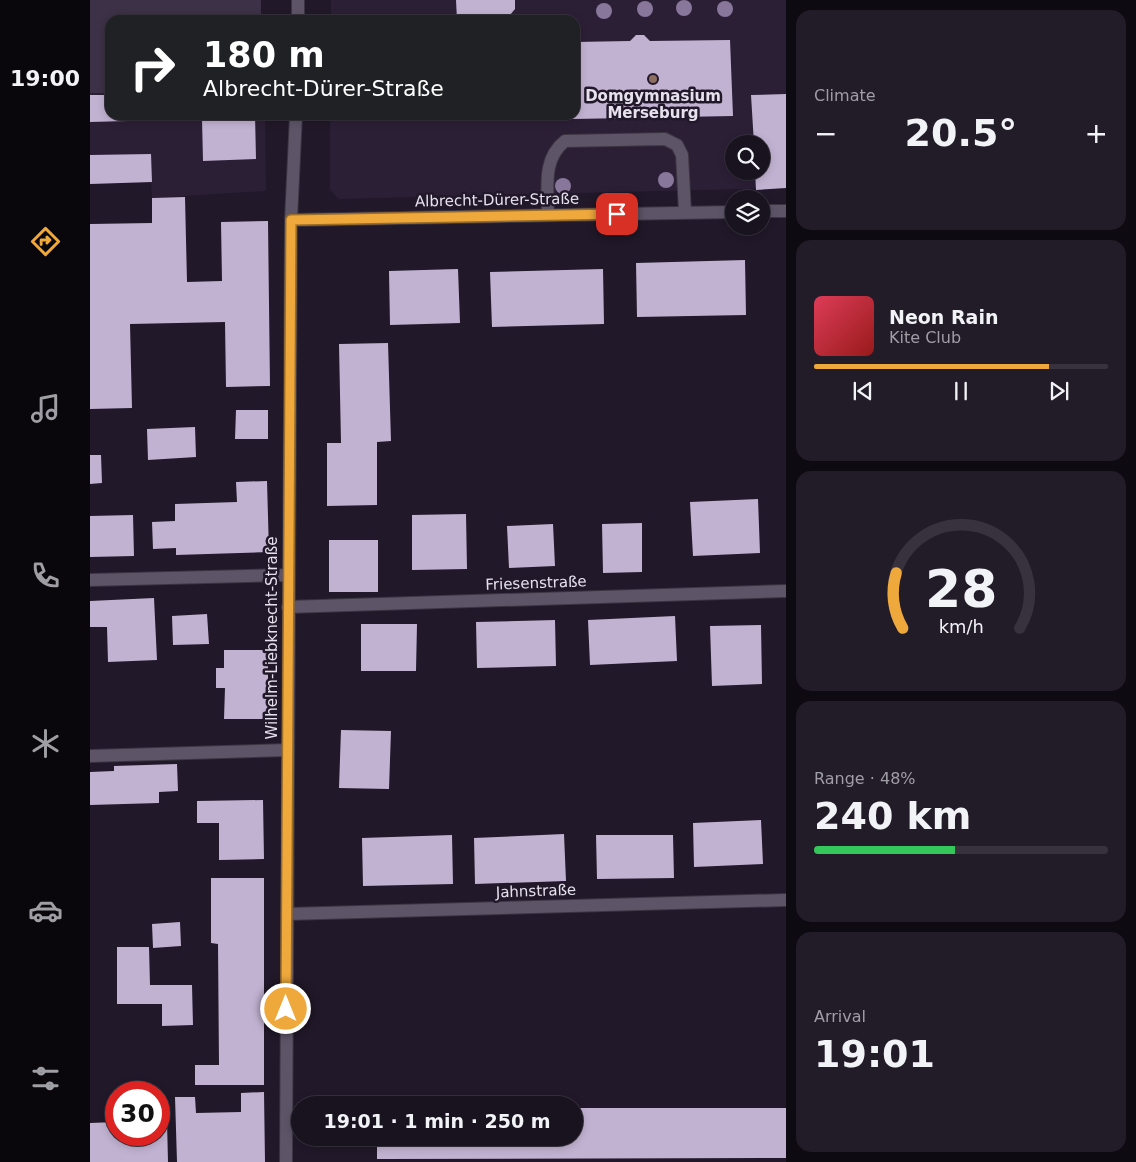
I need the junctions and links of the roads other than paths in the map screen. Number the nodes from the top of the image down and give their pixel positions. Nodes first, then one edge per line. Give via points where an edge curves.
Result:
1 (298, 0) edge
2 (298, 15) edge
3 (296, 120) edge
4 (770, 211) edge
5 (786, 211) edge
6 (685, 212) junction
7 (725, 212) edge
8 (548, 215) junction
9 (291, 220) junction
10 (288, 574) junction
11 (90, 580) edge
12 (786, 591) edge
13 (288, 607) junction
14 (287, 750) junction
15 (90, 756) edge
16 (786, 900) edge
17 (287, 914) junction
18 (286, 1162) edge

1 - 2 street
3 - 9 street, Wilhelm-Liebknecht-Straße
4 - 5 street
6 - 7 street, Albrecht-Dürer-Straße
6 - 8 street, Albrecht-Dürer-Straße
6 - 8 street via 682,155 677,145 665,139 565,141 555,148 549,161
8 - 9 street, Albrecht-Dürer-Straße
9 - 10 street, Wilhelm-Liebknecht-Straße
10 - 11 street
10 - 13 street, Wilhelm-Liebknecht-Straße
12 - 13 street, Friesenstraße
13 - 14 street, Wilhelm-Liebknecht-Straße
14 - 15 street
14 - 17 street, Wilhelm-Liebknecht-Straße
16 - 17 street, Jahnstraße
17 - 18 street, Wilhelm-Liebknecht-Straße

